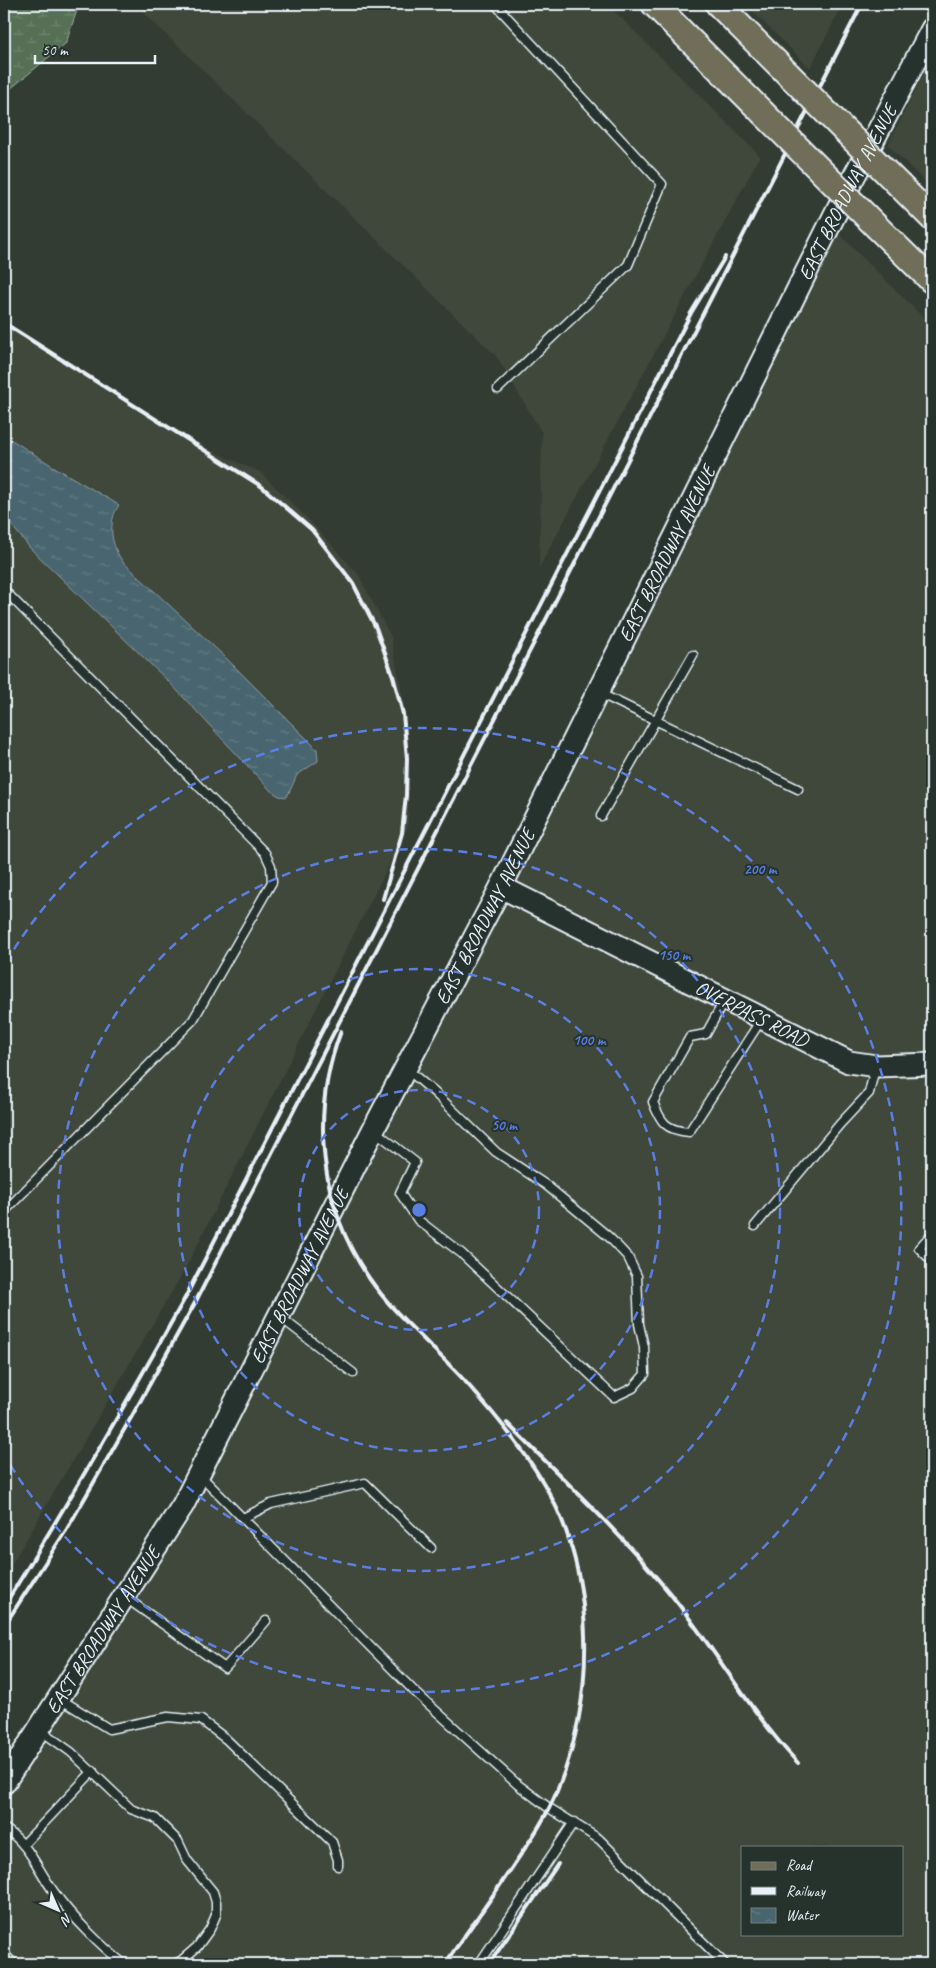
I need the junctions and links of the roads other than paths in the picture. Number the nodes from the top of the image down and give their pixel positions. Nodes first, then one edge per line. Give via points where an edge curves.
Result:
1 (495, 4) edge
2 (654, 4) edge
3 (718, 4) edge
4 (932, 29) edge
5 (932, 218) edge
6 (932, 282) edge
7 (498, 389) dead end
8 (4, 590) edge
9 (693, 654) dead end
10 (597, 692) junction
11 (654, 720) junction
12 (798, 789) dead end
13 (601, 816) dead end
14 (501, 887) junction
15 (725, 1000) junction
16 (762, 1018) junction
17 (932, 1064) edge
18 (876, 1066) junction
19 (406, 1069) junction
20 (373, 1130) junction
21 (4, 1212) edge
22 (755, 1226) dead end
23 (932, 1234) edge
24 (932, 1261) edge
25 (278, 1316) junction
26 (353, 1373) dead end
27 (199, 1474) junction
28 (243, 1518) junction
29 (431, 1548) dead end
30 (124, 1597) junction
31 (266, 1621) dead end
32 (59, 1698) junction
33 (39, 1729) junction
34 (93, 1771) junction
35 (4, 1783) edge
36 (574, 1822) junction
37 (4, 1828) edge
38 (23, 1845) junction
39 (338, 1866) dead end
40 (4, 1954) edge
41 (14, 1964) edge
42 (124, 1964) edge
43 (175, 1964) edge
44 (479, 1964) edge
45 (725, 1964) edge

1 - 7 lane via 662,184 628,265
2 - 6 main road, bridge
3 - 5 main road, bridge
4 - 10 main road, EAST BROADWAY AVENUE via 849,186
8 - 21 lane via 265,852 271,866 272,882 193,1020
9 - 11 lane
10 - 11 lane
10 - 14 main road, EAST BROADWAY AVENUE
11 - 12 lane
11 - 13 lane
14 - 15 main road, OVERPASS ROAD
14 - 19 main road, EAST BROADWAY AVENUE
15 - 16 main road, OVERPASS ROAD
15 - 16 lane via 706,1034 690,1037 653,1102 660,1120 676,1131 689,1132
16 - 18 main road, OVERPASS ROAD via 849,1062
17 - 18 main road, OVERPASS ROAD
18 - 22 lane via 869,1093
19 - 20 main road, EAST BROADWAY AVENUE
19 - 20 lane via 436,1093 496,1152 546,1185 628,1257 637,1276 639,1324 644,1347 645,1374 633,1388 614,1398 462,1253 418,1220 400,1193 415,1162
20 - 25 main road, EAST BROADWAY AVENUE
23 - 24 lane via 919,1248
25 - 26 lane
25 - 27 main road, EAST BROADWAY AVENUE
27 - 28 lane
27 - 30 main road, EAST BROADWAY AVENUE
28 - 29 lane via 271,1504 364,1483
28 - 36 lane via 414,1691 467,1740 517,1784
30 - 31 lane via 225,1668
30 - 32 main road, EAST BROADWAY AVENUE
32 - 33 main road, EAST BROADWAY AVENUE
32 - 39 lane via 110,1729 168,1716 201,1720 226,1739 332,1842
33 - 34 lane
33 - 35 main road, EAST BROADWAY AVENUE
34 - 38 lane
34 - 43 lane via 131,1809 161,1823 178,1841 187,1860 213,1892 216,1915 210,1929 197,1947
36 - 44 lane
36 - 45 lane via 599,1838
37 - 38 lane
38 - 42 lane via 70,1912
40 - 41 lane

